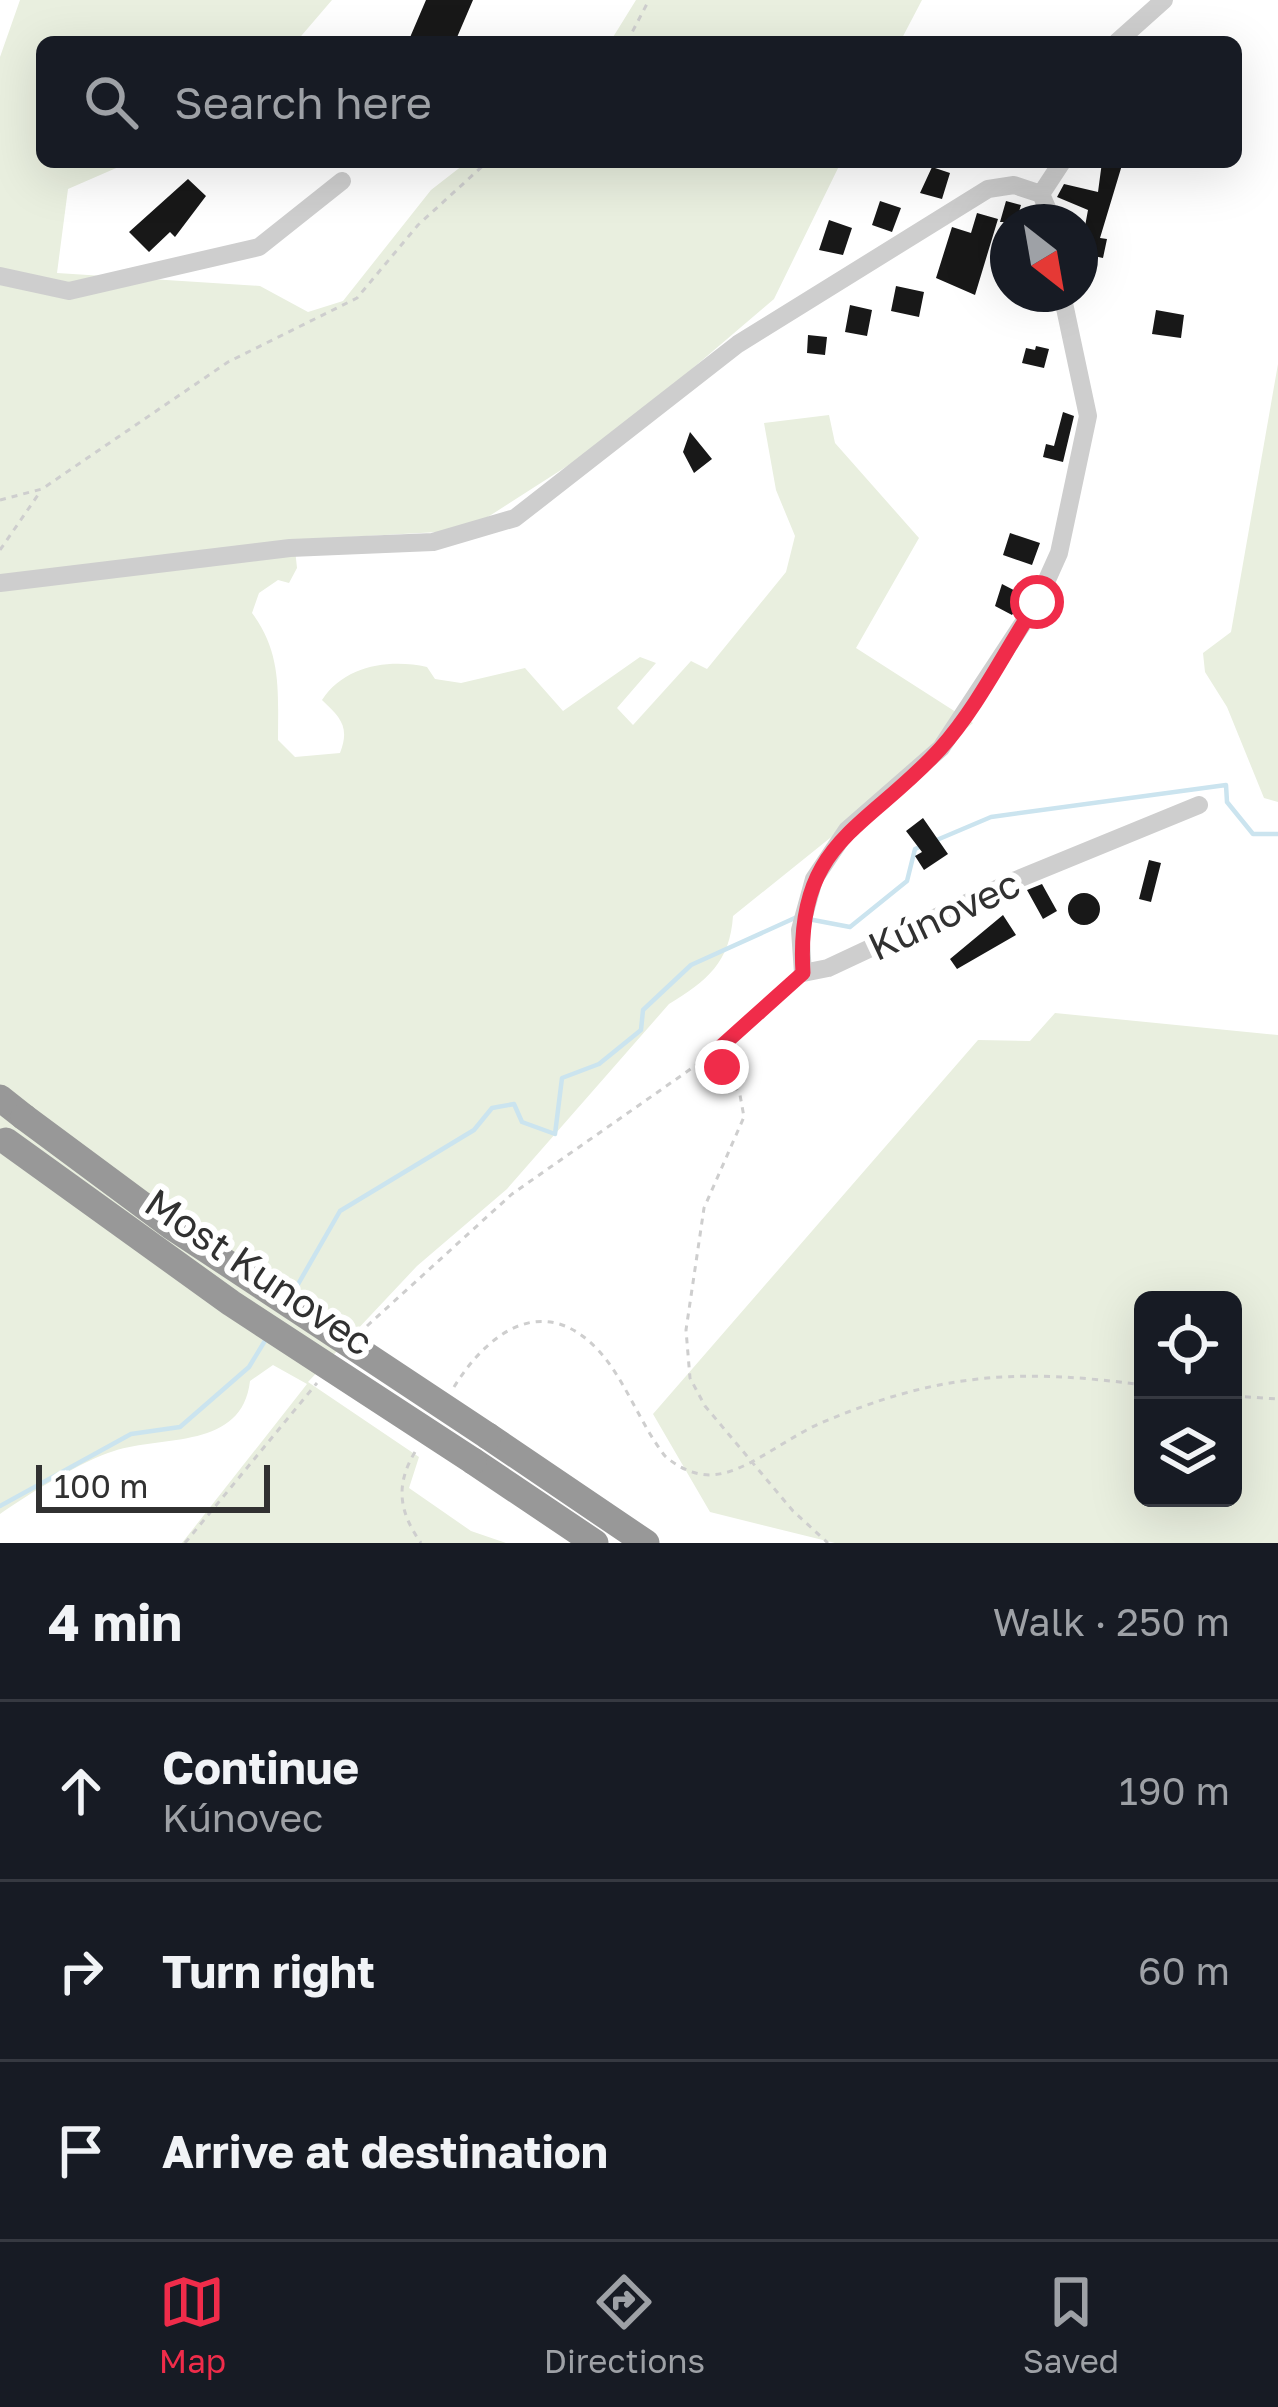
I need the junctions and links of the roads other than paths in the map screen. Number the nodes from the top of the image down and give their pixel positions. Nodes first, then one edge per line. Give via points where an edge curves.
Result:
1 (1164, 0) edge
2 (1124, 36) edge
3 (1058, 168) edge
4 (342, 181) dead end
5 (1041, 194) junction
6 (1046, 204) edge
7 (0, 276) edge
8 (1066, 312) edge
9 (0, 584) edge
10 (1199, 805) dead end
11 (0, 1098) edge
12 (3, 1139) edge
13 (595, 1543) edge
14 (646, 1543) edge

1 - 2 street
3 - 5 street
4 - 7 street via 259,247 69,291
5 - 6 street
5 - 9 street via 1014,185 988,189 955,209 738,344 515,518 433,542 290,548
8 - 10 street, Kúnovec via 1088,416 1059,554 1037,602 941,748 848,830 814,879 800,930 803,973
11 - 14 highway, Most Kunovec, bridge via 188,1238
12 - 13 highway, Most Kunovec, bridge via 231,1303

